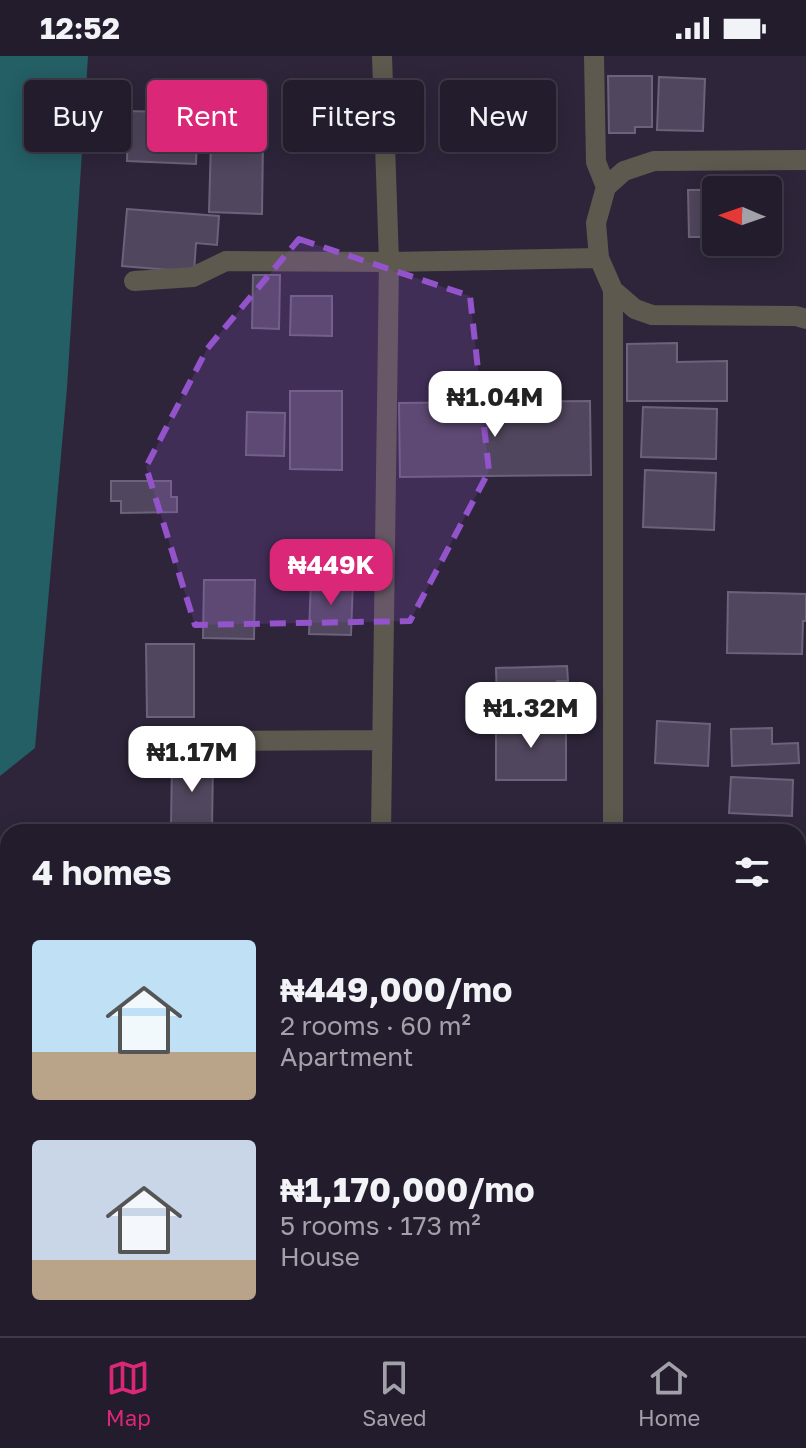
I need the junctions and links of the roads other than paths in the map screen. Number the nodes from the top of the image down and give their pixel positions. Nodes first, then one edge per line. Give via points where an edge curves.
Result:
1 (382, 56) edge
2 (594, 56) edge
3 (806, 160) edge
4 (606, 187) junction
5 (599, 258) junction
6 (389, 262) junction
7 (134, 281) dead end
8 (613, 290) junction
9 (806, 319) edge
10 (382, 740) junction
11 (181, 741) dead end
12 (381, 824) edge
13 (613, 824) edge

1 - 6 street
2 - 4 street via 596,162
3 - 4 street via 654,161 624,171
4 - 5 street via 596,223
5 - 6 street
5 - 8 street
6 - 7 street via 226,261 193,277
6 - 10 street
8 - 9 street via 635,309 652,315
8 - 13 street
10 - 11 street
10 - 12 street

